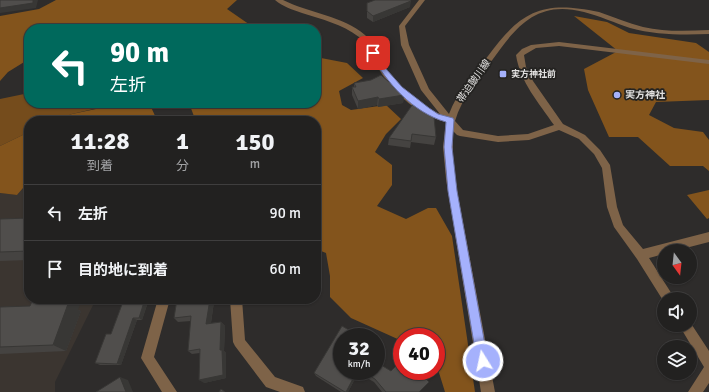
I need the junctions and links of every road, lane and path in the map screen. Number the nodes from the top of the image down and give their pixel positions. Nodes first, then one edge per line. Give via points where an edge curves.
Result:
1 (278, 0) edge
2 (422, 0) edge
3 (709, 32) edge
4 (709, 62) edge
5 (450, 120) junction
6 (560, 126) junction
7 (709, 237) edge
8 (641, 255) junction
9 (665, 292) edge
10 (163, 304) edge
11 (236, 304) edge
12 (689, 332) edge
13 (709, 364) edge
14 (709, 371) edge
15 (170, 392) edge
16 (298, 392) edge
17 (488, 392) edge
18 (695, 392) edge

1 - 5 street via 332,20 362,37 384,72 400,89 426,110
2 - 5 street via 402,26 405,44 425,90
3 - 5 street, 帯迫皷川線 via 673,33 643,29 574,7 554,6 537,10 511,28 458,104
4 - 6 street via 559,44 527,47 520,55 522,67 529,82
5 - 6 street via 460,133 498,139 529,137
5 - 17 street, 帯迫皷川線 via 448,147 452,191
6 - 8 street via 582,138 597,152 604,163 607,168 612,207 619,227
7 - 8 street
8 - 9 street
10 - 15 street via 147,358
11 - 16 street via 240,342 270,382
12 - 13 street
14 - 18 street

